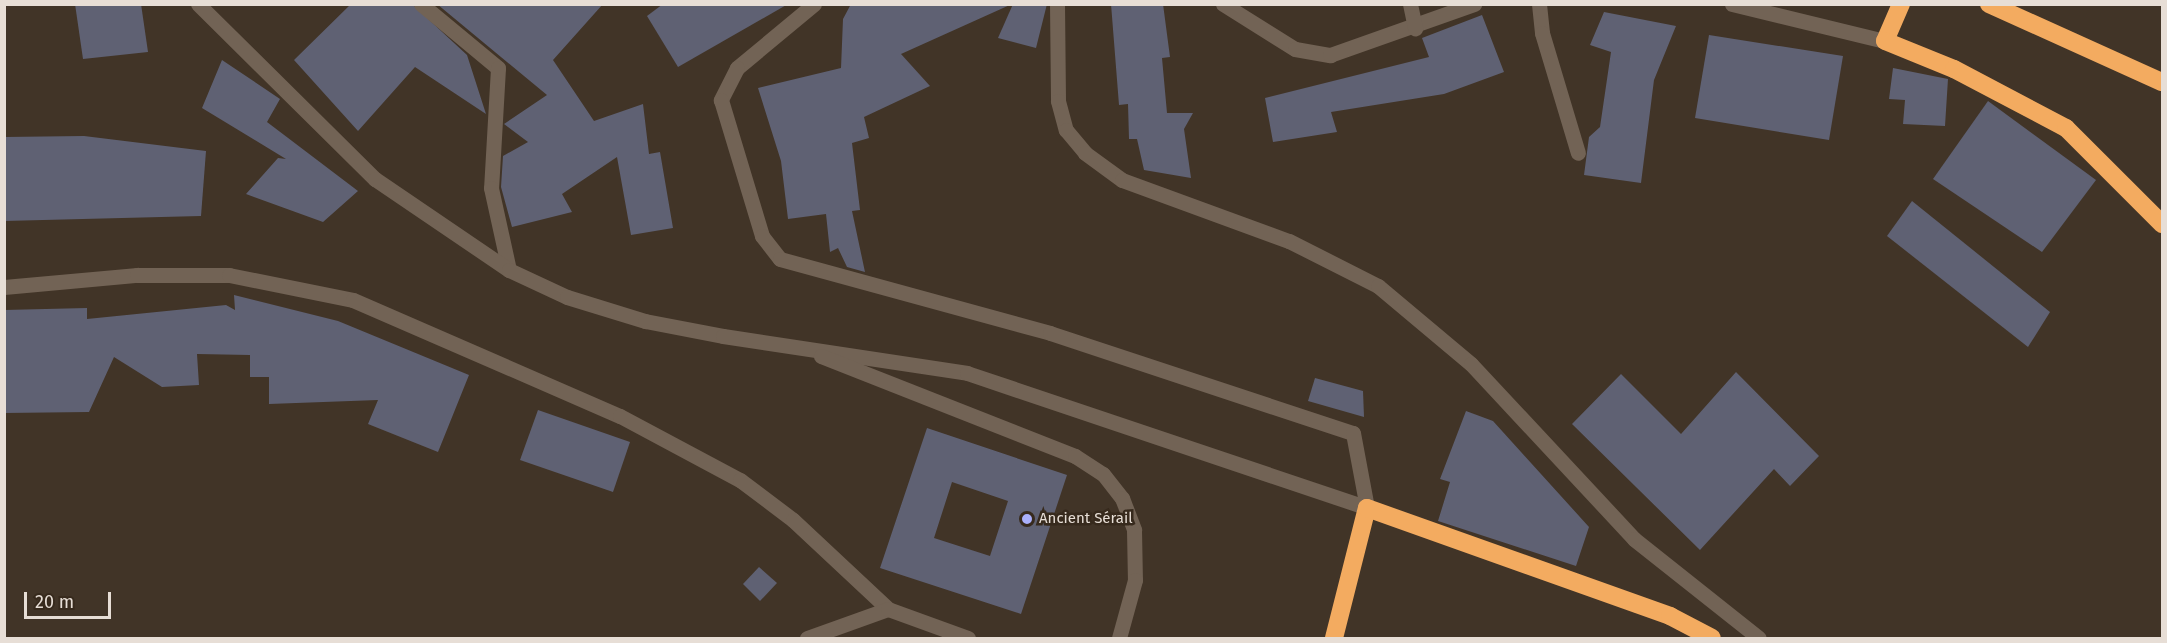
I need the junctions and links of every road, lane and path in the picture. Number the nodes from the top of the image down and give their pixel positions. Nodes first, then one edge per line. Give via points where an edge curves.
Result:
1 (198, 4) edge
2 (421, 4) edge
3 (814, 4) edge
4 (1057, 4) edge
5 (1223, 4) edge
6 (1410, 4) edge
7 (1474, 4) edge
8 (1539, 4) edge
9 (1732, 4) edge
10 (1901, 4) edge
11 (1989, 4) edge
12 (1415, 28) junction
13 (1885, 41) junction
14 (2163, 82) edge
15 (1578, 153) dead end
16 (2163, 224) edge
17 (509, 270) junction
18 (4, 287) edge
19 (810, 351) junction
20 (1367, 508) junction
21 (888, 609) junction
22 (807, 639) edge
23 (968, 639) edge
24 (1119, 639) edge
25 (1334, 639) edge
26 (1712, 639) edge
27 (1759, 639) edge

1 - 17 street via 375,179
2 - 17 street via 498,68 491,188
3 - 20 street via 737,68 721,100 762,236 780,259 1050,333 1353,433
4 - 27 street via 1058,101 1066,130 1085,153 1122,180 1289,241 1378,286 1471,364 1634,539
5 - 12 street via 1312,54 1350,52
6 - 12 street
7 - 12 street
8 - 15 street via 1542,33
9 - 13 street
10 - 13 highway
11 - 14 highway
13 - 16 highway via 1964,74 2066,128
17 - 19 street via 567,297 645,321
18 - 21 street via 137,275 229,275 353,300 620,416 740,480 793,520
19 - 20 street via 967,373
19 - 24 street via 1075,456 1103,474 1122,498 1134,530 1135,580
20 - 25 highway
20 - 26 highway via 1670,616
21 - 22 street
21 - 23 street

